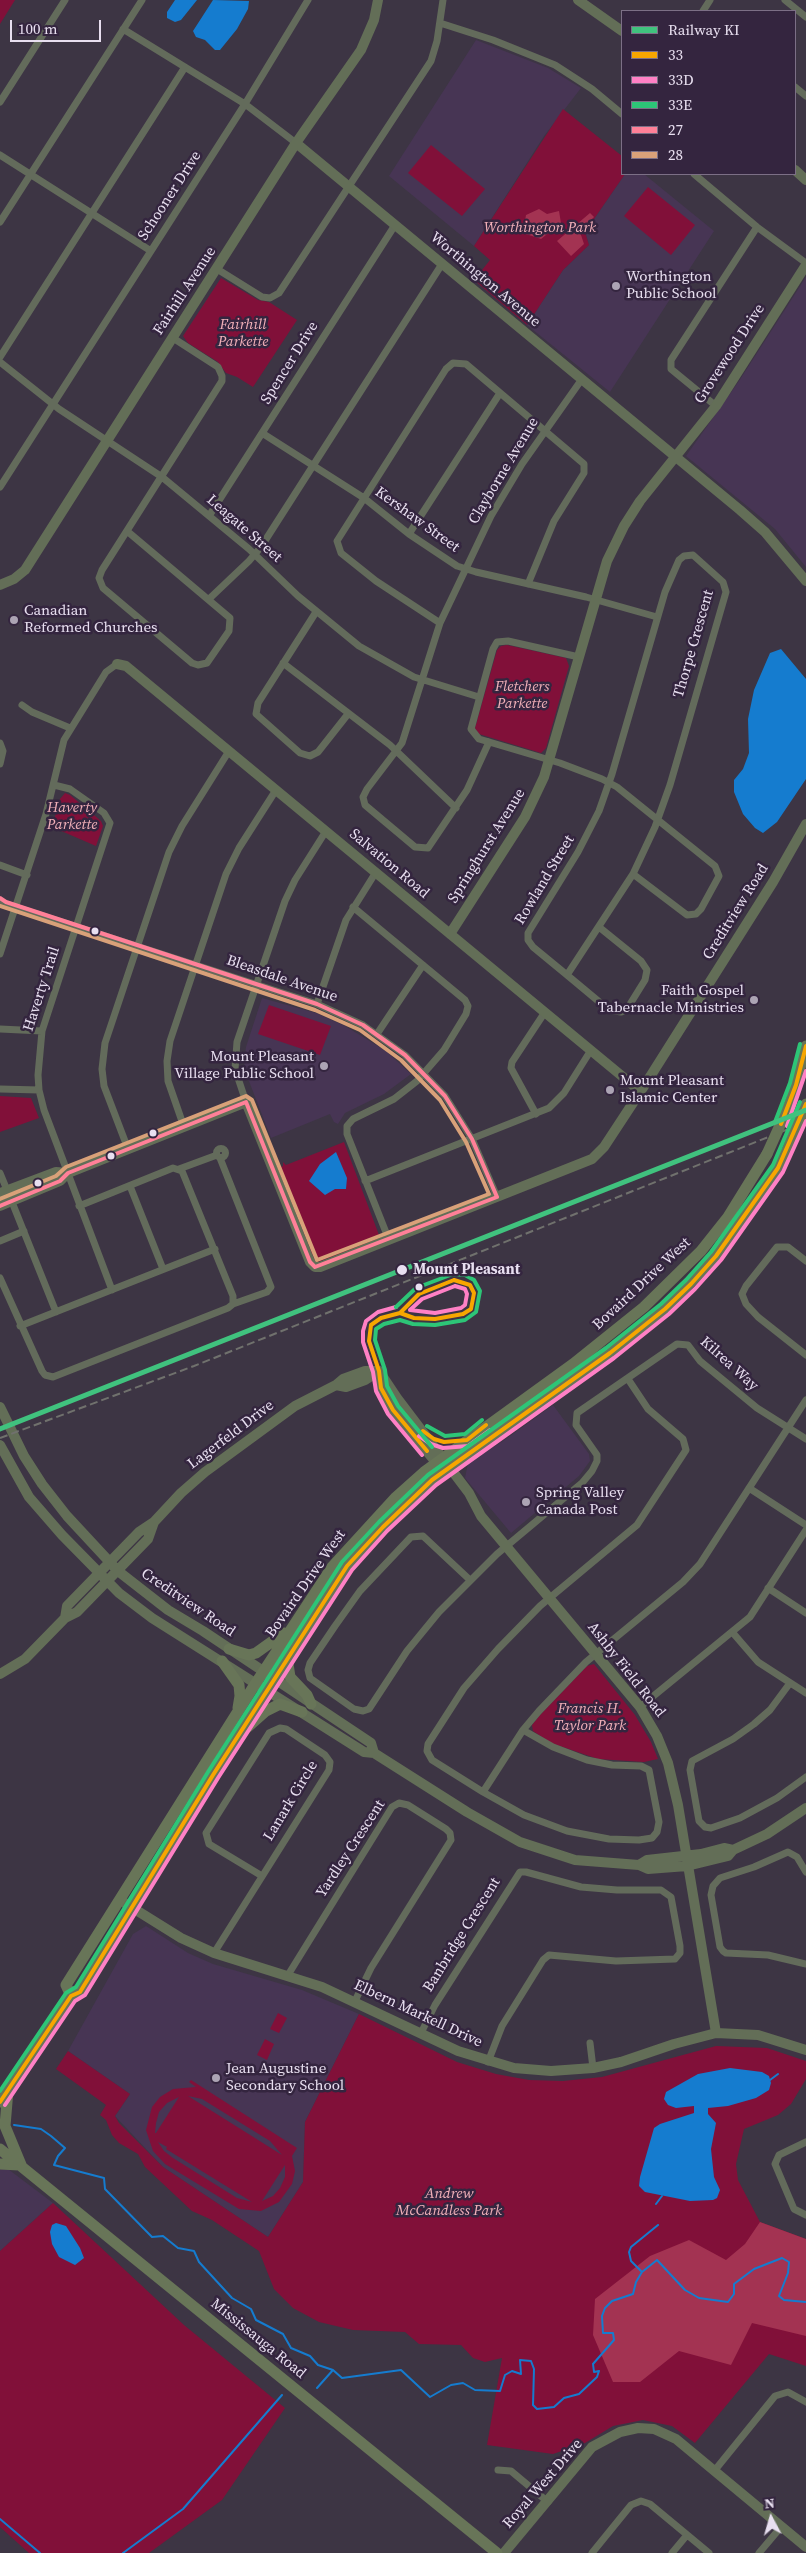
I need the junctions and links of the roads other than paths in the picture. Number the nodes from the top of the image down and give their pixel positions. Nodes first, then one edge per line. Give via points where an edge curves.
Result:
1 (65, 0) edge
2 (142, 0) edge
3 (308, 0) edge
4 (378, 0) edge
5 (443, 0) edge
6 (578, 0) edge
7 (785, 0) edge
8 (806, 17) edge
9 (440, 23) junction
10 (123, 29) junction
11 (621, 30) edge
12 (185, 67) junction
13 (796, 88) edge
14 (806, 96) edge
15 (0, 102) edge
16 (245, 104) junction
17 (621, 113) edge
18 (296, 143) junction
19 (0, 155) edge
20 (796, 171) edge
21 (30, 174) junction
22 (695, 175) edge
23 (806, 180) edge
24 (348, 186) junction
25 (91, 214) junction
26 (0, 222) edge
27 (395, 225) junction
28 (757, 227) junction
29 (151, 252) junction
30 (442, 264) junction
31 (806, 264) edge
32 (216, 269) junction
33 (173, 338) junction
34 (0, 357) edge
35 (0, 362) edge
36 (582, 379) junction
37 (500, 393) junction
38 (53, 405) junction
39 (716, 406) junction
40 (545, 430) junction
41 (262, 433) junction
42 (107, 440) junction
43 (675, 456) junction
44 (313, 465) junction
45 (162, 476) junction
46 (0, 487) edge
47 (364, 498) junction
48 (209, 516) junction
49 (127, 531) junction
50 (409, 534) junction
51 (255, 554) junction
52 (465, 568) junction
53 (806, 581) edge
54 (528, 584) junction
55 (0, 585) edge
56 (209, 599) junction
57 (596, 599) junction
58 (316, 612) junction
59 (657, 617) junction
60 (440, 623) junction
61 (579, 657) junction
62 (283, 663) junction
63 (117, 664) joint
64 (422, 680) junction
65 (479, 697) junction
66 (22, 705) dead end
67 (348, 714) junction
68 (70, 728) junction
69 (489, 742) junction
70 (0, 744) edge
71 (229, 751) junction
72 (396, 751) junction
73 (550, 760) junction
74 (0, 764) edge
75 (610, 783) junction
76 (54, 785) junction
77 (276, 790) junction
78 (456, 808) junction
79 (658, 819) junction
80 (806, 824) edge
81 (326, 831) junction
82 (0, 865) edge
83 (376, 872) junction
84 (633, 874) junction
85 (27, 875) junction
86 (2, 901) edge
87 (16, 905) junction
88 (353, 907) junction
89 (77, 925) junction
90 (599, 927) junction
91 (450, 934) junction
92 (3, 935) edge
93 (138, 945) junction
94 (0, 954) edge
95 (195, 964) junction
96 (422, 965) junction
97 (567, 976) junction
98 (256, 985) junction
99 (318, 1004) junction
100 (545, 1012) junction
101 (0, 1029) edge
102 (42, 1031) junction
103 (377, 1034) junction
104 (806, 1046) edge
105 (591, 1050) junction
106 (424, 1073) junction
107 (0, 1089) edge
108 (39, 1090) junction
109 (640, 1092) junction
110 (246, 1102) junction
111 (806, 1104) edge
112 (536, 1114) junction
113 (184, 1127) junction
114 (472, 1139) junction
115 (128, 1149) junction
116 (179, 1169) junction
117 (0, 1173) edge
118 (68, 1173) junction
119 (366, 1181) junction
120 (130, 1186) junction
121 (3, 1192) edge
122 (497, 1197) junction
123 (12, 1202) junction
124 (0, 1206) edge
125 (79, 1206) junction
126 (24, 1231) junction
127 (389, 1240) junction
128 (0, 1241) edge
129 (215, 1249) junction
130 (806, 1262) edge
131 (163, 1270) junction
132 (0, 1278) edge
133 (112, 1290) junction
134 (233, 1304) junction
135 (56, 1312) junction
136 (20, 1326) junction
137 (806, 1355) edge
138 (628, 1379) junction
139 (806, 1400) edge
140 (0, 1408) edge
141 (788, 1428) junction
142 (806, 1439) edge
143 (0, 1445) edge
144 (439, 1460) junction
145 (446, 1470) junction
146 (749, 1488) junction
147 (154, 1522) junction
148 (806, 1525) edge
149 (806, 1530) edge
150 (506, 1546) junction
151 (110, 1564) junction
152 (118, 1571) junction
153 (99, 1573) junction
154 (470, 1580) junction
155 (107, 1581) junction
156 (768, 1588) junction
157 (550, 1598) junction
158 (806, 1612) edge
159 (65, 1618) junction
160 (292, 1628) junction
161 (732, 1633) junction
162 (229, 1649) junction
163 (596, 1653) junction
164 (287, 1657) junction
165 (222, 1661) junction
166 (0, 1674) edge
167 (260, 1677) junction
168 (270, 1684) junction
169 (790, 1684) junction
170 (806, 1694) edge
171 (640, 1707) junction
172 (306, 1708) junction
173 (230, 1724) junction
174 (523, 1730) junction
175 (236, 1739) junction
176 (806, 1777) edge
177 (483, 1792) junction
178 (806, 1808) edge
179 (687, 1861) junction
180 (806, 1872) edge
181 (262, 1876) junction
182 (120, 1900) junction
183 (132, 1907) junction
184 (214, 1954) junction
185 (806, 1964) edge
186 (288, 1975) junction
187 (72, 1996) junction
188 (355, 2001) junction
189 (421, 2033) junction
190 (716, 2033) junction
191 (590, 2043) dead end
192 (806, 2050) edge
193 (488, 2062) junction
194 (593, 2068) junction
195 (4, 2092) edge
196 (0, 2102) edge
197 (806, 2142) edge
198 (0, 2149) edge
199 (0, 2164) edge
200 (20, 2166) junction
201 (806, 2215) edge
202 (806, 2402) edge
203 (498, 2470) dead end
204 (715, 2470) junction
205 (548, 2502) junction
206 (781, 2526) junction
207 (687, 2535) junction
208 (806, 2546) edge
209 (497, 2553) edge
210 (504, 2553) edge
211 (592, 2553) edge
212 (672, 2553) edge
213 (708, 2553) edge
214 (759, 2553) edge

1 - 15 street
2 - 10 street
3 - 16 street, Schooner Drive
4 - 18 street, Fairhill Avenue via 374,20 361,50
5 - 9 street
6 - 11 street
7 - 8 street
9 - 17 street via 554,65 592,89
9 - 24 street via 431,61
10 - 12 street, Worthington Avenue
10 - 21 street
12 - 16 street, Worthington Avenue
12 - 25 street
13 - 14 street
16 - 18 street, Worthington Avenue
16 - 29 street, Schooner Drive
18 - 24 street, Worthington Avenue
18 - 32 street, Fairhill Avenue
19 - 21 street
20 - 23 street
21 - 25 street
21 - 26 street
22 - 28 street
24 - 27 street, Worthington Avenue
24 - 32 street via 276,296 262,298
25 - 29 street
25 - 34 street
27 - 30 street, Worthington Avenue
27 - 41 street, Spencer Drive
28 - 31 street
28 - 39 street via 671,360 671,369
29 - 38 street, Schooner Drive
30 - 36 street, Worthington Avenue
30 - 44 street
31 - 39 street, Grovewood Drive
32 - 33 street, Fairhill Avenue
33 - 42 street, Fairhill Avenue
33 - 45 street via 218,367 222,381
35 - 38 street, Leagate Street
36 - 40 street, Clayborne Avenue
36 - 43 street, Worthington Avenue
37 - 40 street
37 - 47 street via 466,364 457,362 449,365
37 - 50 street
38 - 42 street, Leagate Street
38 - 46 street, Schooner Drive
39 - 43 street, Grovewood Drive
40 - 52 street, Clayborne Avenue via 498,503
40 - 54 street via 581,460 585,468 554,521
41 - 44 street, Kershaw Street
41 - 48 street, Spencer Drive
42 - 45 street, Leagate Street
42 - 55 street, Fairhill Avenue via 25,570
43 - 53 street, Worthington Avenue via 765,532
43 - 57 street via 624,526 607,561
44 - 47 street, Kershaw Street
44 - 51 street
45 - 48 street, Leagate Street
45 - 49 street
47 - 50 street, Kershaw Street
47 - 60 street via 339,537 338,549 376,581
48 - 51 street, Leagate Street
49 - 56 street
49 - 56 street via 102,570 100,585 198,665 210,660 231,625 228,616
50 - 52 street, Kershaw Street
51 - 56 street
51 - 58 street, Leagate Street
52 - 54 street, Kershaw Street
52 - 60 street, Clayborne Avenue
54 - 57 street, Kershaw Street
57 - 59 street, Kershaw Street
57 - 61 street
58 - 62 street
58 - 64 street, Leagate Street via 359,646
59 - 75 street, Thorpe Crescent
59 - 79 street, Thorpe Crescent via 678,560 684,556 697,557 725,586 726,592
60 - 64 street, Clayborne Avenue
61 - 65 street via 508,641 497,642
61 - 73 street, Springhurst Avenue
62 - 67 street
62 - 67 street via 258,703 256,714 300,753 310,756 318,752
63 - 68 street via 106,672
63 - 71 street, Salvation Road via 126,666
64 - 65 street, Leagate Street
64 - 72 street, Clayborne Avenue via 408,727
65 - 69 street via 471,729 476,737
66 - 68 street
67 - 72 street
68 - 76 street via 64,740
69 - 73 street
69 - 78 street via 477,772
70 - 74 street via 3,751
71 - 77 street, Salvation Road
71 - 93 street via 179,830
72 - 78 street
72 - 78 street, Clayborne Avenue via 367,788 363,801 367,807 415,847 422,849 432,845
73 - 75 street
73 - 91 street, Springhurst Avenue via 525,818
75 - 79 street
75 - 97 street, Rowland Street via 588,835 528,933 531,945
76 - 85 street
76 - 89 street, Haverty Trail via 70,789 104,813 110,823
77 - 81 street, Salvation Road
77 - 95 street via 232,862
79 - 84 street
79 - 84 street via 715,866 718,880 698,912 687,915
80 - 109 street, Creditview Road
81 - 83 street, Salvation Road
81 - 98 street via 288,893
82 - 85 street
83 - 88 street
83 - 91 street, Salvation Road
84 - 90 street
85 - 87 street
86 - 87 street, Bleasdale Avenue
87 - 89 street, Bleasdale Avenue
87 - 92 street
88 - 96 street
88 - 99 street via 343,926
89 - 93 street, Bleasdale Avenue
89 - 102 street, Haverty Trail
90 - 97 street
90 - 97 street, Rowland Street via 646,967 645,980 621,1012 611,1011
91 - 100 street, Salvation Road
92 - 94 street
93 - 95 street, Bleasdale Avenue
93 - 115 street via 102,1060 104,1086
95 - 98 street, Bleasdale Avenue
95 - 113 street via 170,1041 167,1061 170,1090
96 - 103 street
96 - 106 street via 468,1006 447,1046
98 - 99 street, Bleasdale Avenue
98 - 110 street via 234,1059
99 - 103 street, Bleasdale Avenue
100 - 105 street, Salvation Road
100 - 112 street via 511,1068
101 - 102 street
102 - 108 street, Haverty Trail via 38,1056
103 - 106 street, Bleasdale Avenue
104 - 144 main road, Bovaird Drive West, bridge via 791,1101 767,1154 728,1217 702,1251 644,1307 573,1364
105 - 109 street, Salvation Road
105 - 112 street via 558,1100
106 - 114 street, Bleasdale Avenue via 450,1103
106 - 119 street via 394,1099 348,1124 347,1134
107 - 108 street
108 - 118 street, Haverty Trail
109 - 122 street, Creditview Road via 595,1157
110 - 113 street
110 - 127 street, Creditview Road via 312,1265 325,1265
111 - 145 main road, Bovaird Drive West, bridge via 787,1151 761,1193 716,1256 665,1309 610,1354
112 - 114 street
113 - 115 street
114 - 119 street
114 - 122 street, Bleasdale Avenue
115 - 118 street
116 - 120 street via 173,1168
116 - 129 street via 185,1174
116 - 134 street via 219,1157 271,1287 267,1292
117 - 121 street
118 - 121 street via 56,1172
118 - 123 street via 60,1181
118 - 125 street, Haverty Trail
119 - 127 street
120 - 125 street
120 - 131 street
122 - 127 street, Creditview Road
123 - 124 street
123 - 126 street
125 - 133 street, Haverty Trail
126 - 128 street
126 - 135 street
129 - 131 street
129 - 134 street
130 - 137 street via 788,1247 777,1247 742,1294 758,1317
131 - 133 street
132 - 136 street
133 - 135 street
134 - 136 street via 53,1377 42,1371
135 - 136 street
138 - 141 street, Kilrea Way via 677,1344 688,1345 700,1360 742,1395
138 - 150 street, Kilrea Way via 575,1417 576,1425 597,1455 592,1471
138 - 157 street via 648,1409 684,1439 686,1450 637,1525
139 - 141 street
140 - 151 street, Creditview Road via 42,1484
141 - 142 street, Kilrea Way
141 - 146 street
143 - 153 street, Creditview Road via 29,1496
144 - 145 street, Ashby Field Road
144 - 147 street, Lagerfeld Drive via 379,1371 364,1371 343,1379 281,1415 196,1480
144 - 160 main road, Bovaird Drive West via 359,1534 332,1567
145 - 150 street, Ashby Field Road via 464,1497
145 - 164 main road, Bovaird Drive West via 399,1510 347,1566
146 - 148 street
146 - 163 street via 694,1571
147 - 151 street, Lagerfeld Drive via 139,1532
147 - 152 street, Lagerfeld Drive via 148,1539
149 - 156 street
150 - 154 street
150 - 157 street, Ashby Field Road
151 - 152 street, Creditview Road
151 - 153 street, Lagerfeld Drive
152 - 155 street, Lagerfeld Drive
152 - 162 street, Creditview Road via 168,1610
153 - 155 street, Creditview Road
153 - 159 street, Lagerfeld Drive via 67,1606
154 - 154 street via 415,1640 366,1711 354,1710 310,1678 310,1663 345,1612 411,1537 423,1536
155 - 159 street, Lagerfeld Drive via 77,1612
155 - 165 street, Creditview Road via 144,1612
156 - 158 street
156 - 161 street via 750,1617
157 - 163 street, Ashby Field Road
157 - 177 street via 474,1675 427,1746 432,1760
159 - 166 street, Lagerfeld Drive via 25,1660
160 - 162 main road via 256,1653 249,1655
160 - 167 main road, Bovaird Drive West
161 - 169 street via 753,1658
161 - 171 street
162 - 167 street, Creditview Road
163 - 171 street, Ashby Field Road
163 - 174 street
164 - 168 main road, Bovaird Drive West
164 - 172 main road via 290,1677 307,1695
165 - 167 street, Creditview Road
165 - 173 main road via 234,1677 240,1696
167 - 168 street
167 - 173 main road, Bovaird Drive West
168 - 172 street
168 - 175 main road, Bovaird Drive West
169 - 170 street
169 - 176 street via 770,1710 754,1724 692,1760 690,1770 699,1821 711,1828 740,1818 786,1793
171 - 179 street, Ashby Field Road via 658,1736 668,1763
172 - 175 main road via 274,1707
172 - 179 street via 371,1743 374,1754 520,1842 575,1860 640,1864 648,1869
173 - 182 main road, Bovaird Drive West
174 - 177 street
174 - 177 street via 553,1747 587,1760 641,1766 649,1770 660,1822 657,1832 652,1838 639,1840 567,1831 531,1819
175 - 183 main road, Bovaird Drive West
178 - 179 street via 728,1856
179 - 190 street, Ashby Field Road
180 - 185 street via 797,1857 788,1852 720,1878 711,1894 720,1947 726,1954 768,1955
181 - 181 street, Lanark Circle via 330,1766 325,1755 280,1728 268,1733 206,1833 210,1844
181 - 184 street, Lanark Circle
182 - 183 street, Elbern Markell Drive
182 - 187 main road, Bovaird Drive West via 66,1985
183 - 184 street, Elbern Markell Drive via 188,1942
183 - 187 main road, Bovaird Drive West via 80,1992
184 - 186 street, Elbern Markell Drive
186 - 188 street, Elbern Markell Drive
186 - 188 street, Yardley Crescent via 392,1807 399,1803 408,1805 446,1829 451,1840 375,1962
187 - 195 main road, Bovaird Drive West
188 - 189 street, Elbern Markell Drive
189 - 193 street, Elbern Markell Drive
189 - 193 street, Banbridge Crescent via 434,2005 520,1872 581,1887 661,1890 668,1894 674,1905 680,1946 680,1953 675,1959 616,1961 549,1955 502,2026
190 - 192 street, Elbern Markell Drive via 758,2036
190 - 194 street, Elbern Markell Drive
191 - 194 street
193 - 194 street, Elbern Markell Drive via 539,2071
195 - 196 main road, Bovaird Drive West
195 - 200 main road via 5,2126
197 - 201 street via 779,2155 775,2164 794,2209
198 - 200 main road, Mississauga Road
199 - 200 main road
200 - 209 main road, Mississauga Road
202 - 204 street via 788,2392 775,2396
203 - 205 street via 511,2472
204 - 205 street, Royal West Drive via 668,2434 649,2428 629,2430 592,2448
204 - 206 street, Royal West Drive
205 - 210 street, Royal West Drive
206 - 208 street, Royal West Drive
206 - 214 street
207 - 211 street via 650,2504 640,2500 632,2505
207 - 212 street
207 - 213 street

